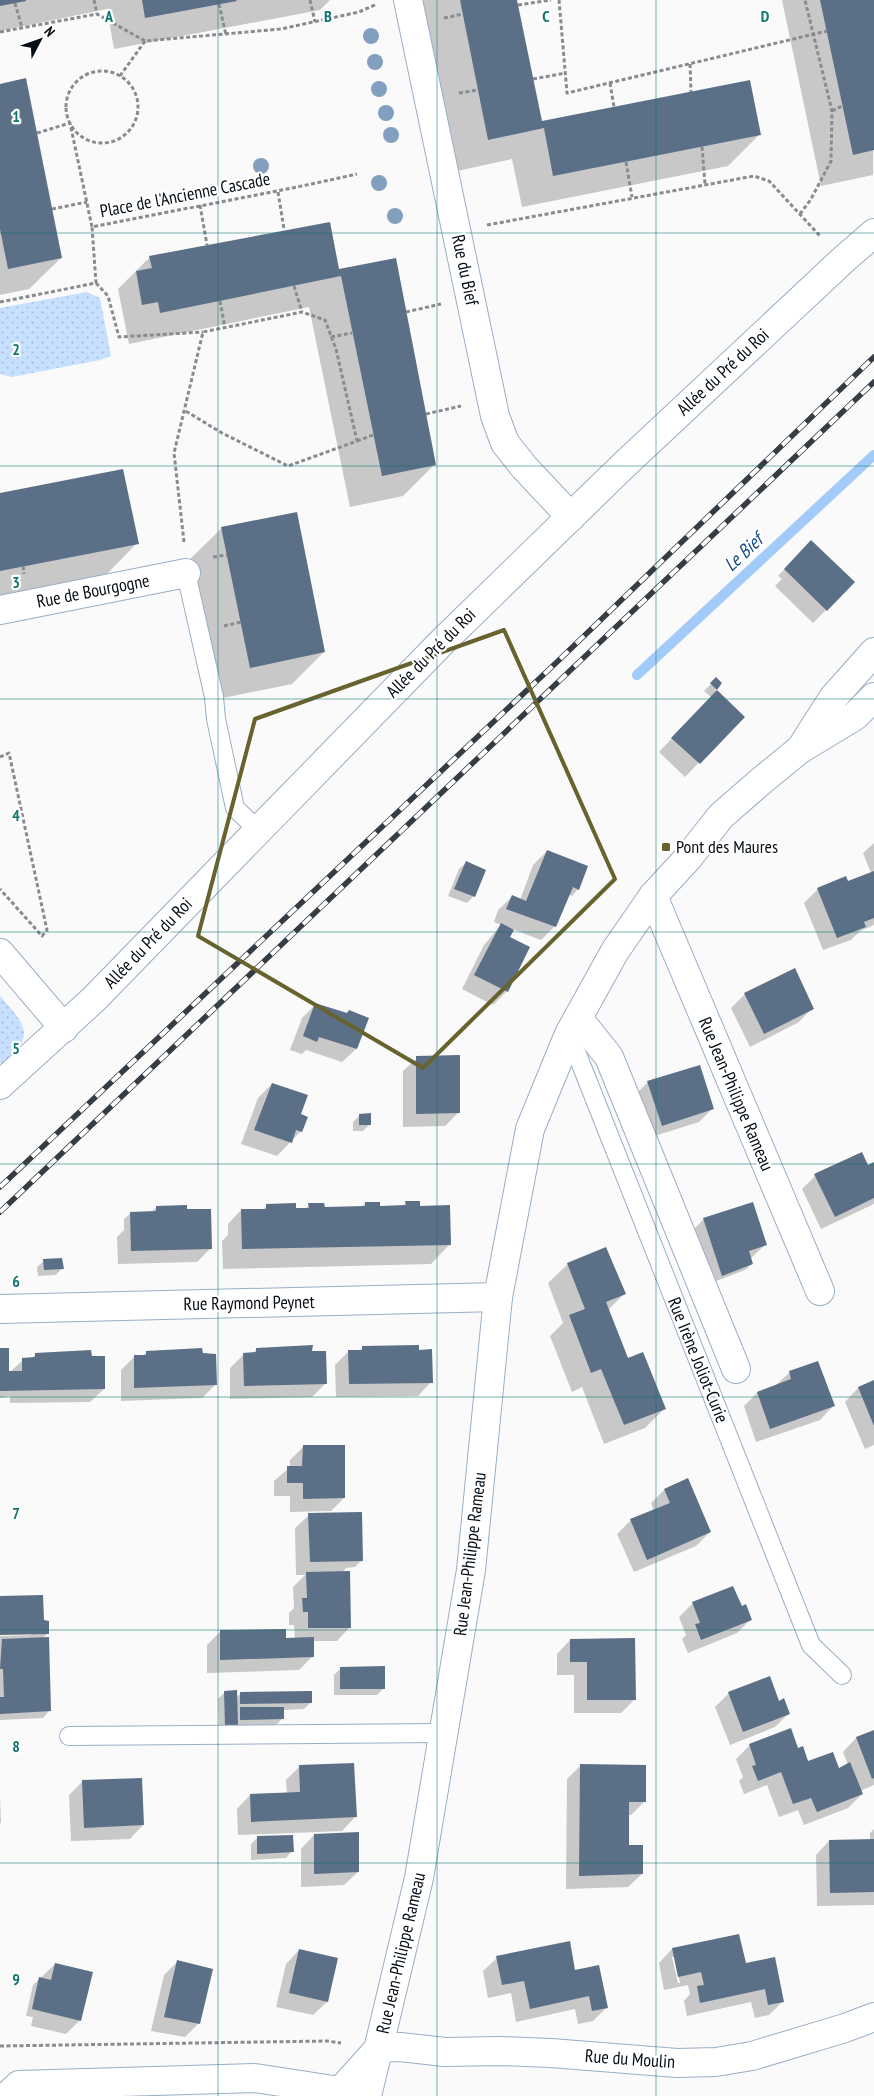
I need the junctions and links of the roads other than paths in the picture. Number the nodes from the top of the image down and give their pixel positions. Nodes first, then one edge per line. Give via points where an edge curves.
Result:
1 (408, 0) edge
2 (874, 233) edge
3 (570, 517) junction
4 (186, 573) joint
5 (0, 610) edge
6 (874, 652) edge
7 (874, 697) edge
8 (799, 750) junction
9 (258, 830) junction
10 (653, 896) junction
11 (0, 953) edge
12 (573, 1026) junction
13 (64, 1028) junction
14 (0, 1085) edge
15 (820, 1291) dead end
16 (498, 1297) junction
17 (0, 1309) edge
18 (736, 1369) dead end
19 (842, 1675) dead end
20 (443, 1732) junction
21 (69, 1736) dead end
22 (874, 2017) edge
23 (379, 2048) junction
24 (338, 2094) edge
25 (7, 2096) edge
26 (367, 2096) edge

1 - 3 street, Rue du Bief via 495,416 505,442
2 - 3 street, Allée du Pré du Roi
3 - 9 street, Allée du Pré du Roi
4 - 5 street, Rue de Bourgogne
4 - 9 lane via 214,697 234,808
6 - 8 street, Rue Jean-Philippe Rameau via 833,698
7 - 8 street, Rue Jean-Philippe Rameau via 855,716
8 - 10 street, Rue Jean-Philippe Rameau via 721,816
9 - 13 street, Allée du Pré du Roi
10 - 12 street, Rue Jean-Philippe Rameau via 615,951
10 - 15 street, Rue Jean-Philippe Rameau
11 - 13 street
12 - 16 street, Rue Jean-Philippe Rameau via 530,1129
12 - 18 street via 609,1057
12 - 19 lane, Rue Irène Joliot-Curie via 811,1645
13 - 14 street, Allée du Pré du Roi
16 - 17 street, Rue Raymond Peynet
16 - 20 street, Rue Jean-Philippe Rameau via 471,1570
20 - 21 lane
20 - 23 street, Rue Jean-Philippe Rameau via 418,1878
22 - 23 street, Rue du Moulin via 752,2056 716,2062 678,2063 500,2050 445,2052
23 - 24 street
23 - 26 street, Rue Jean-Philippe Rameau
24 - 25 street via 255,2078 19,2085

